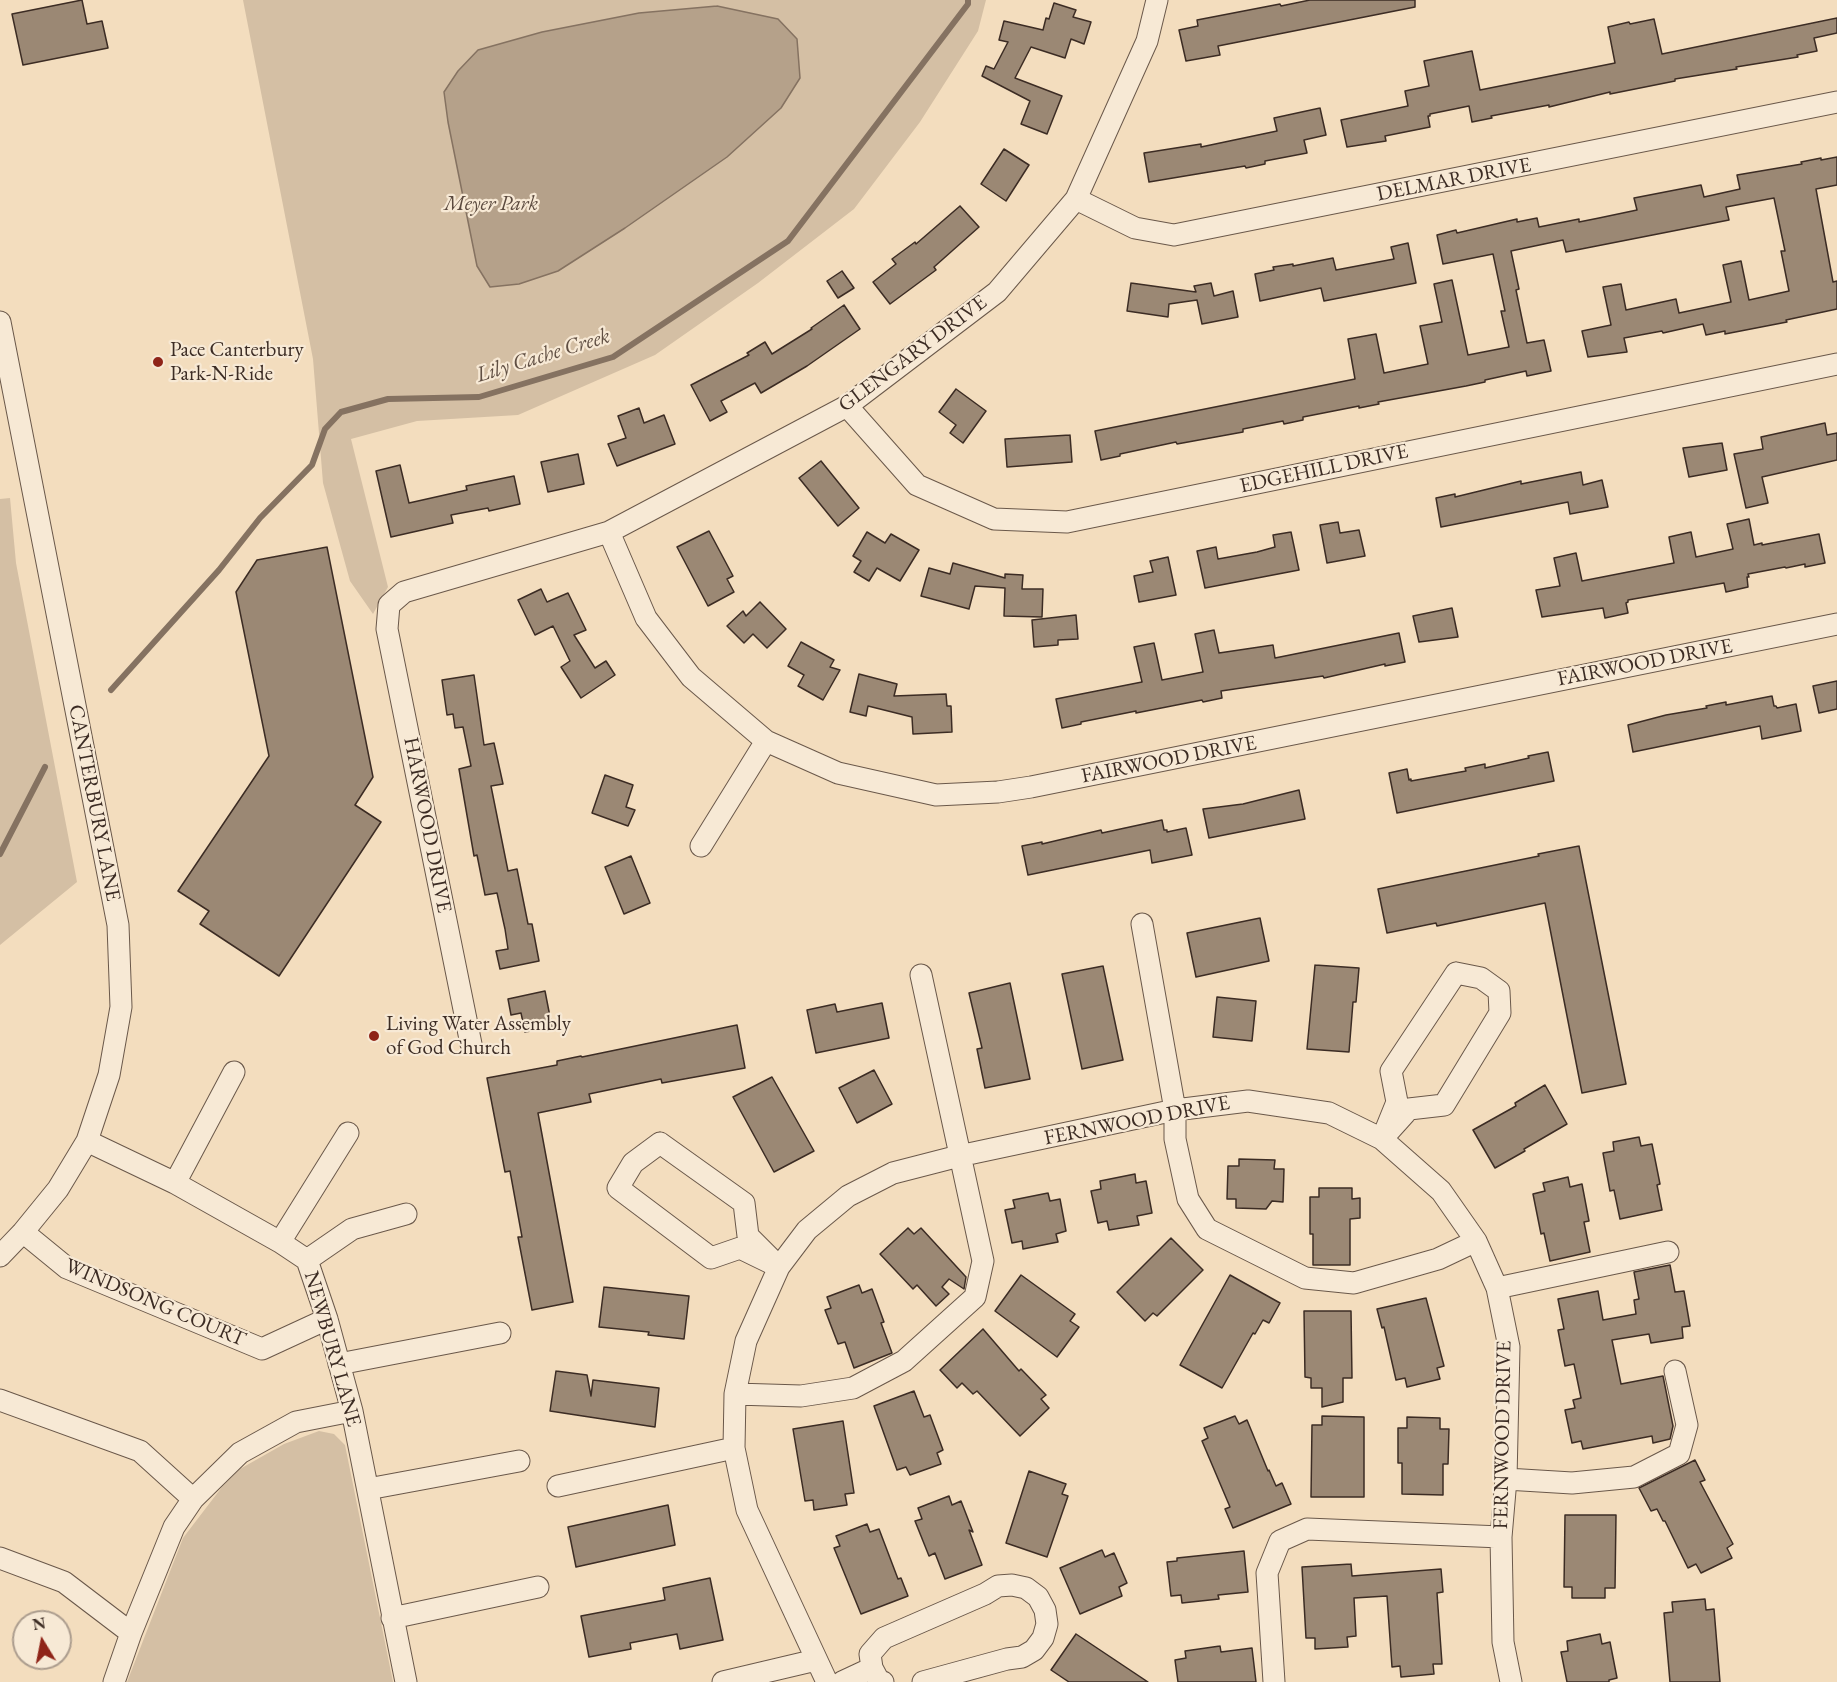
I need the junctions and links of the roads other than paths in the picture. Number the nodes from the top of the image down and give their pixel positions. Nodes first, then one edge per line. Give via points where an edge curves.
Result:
1 (1156, 0) edge
2 (1837, 102) edge
3 (1076, 198) junction
4 (0, 322) edge
5 (1837, 364) edge
6 (847, 406) junction
7 (609, 532) junction
8 (389, 605) joint
9 (1837, 624) edge
10 (766, 741) junction
11 (701, 846) dead end
12 (1142, 924) dead end
13 (921, 975) dead end
14 (471, 1044) dead end
15 (234, 1072) dead end
16 (1175, 1110) junction
17 (348, 1133) dead end
18 (1382, 1139) junction
19 (87, 1141) junction
20 (959, 1156) junction
21 (175, 1183) junction
22 (406, 1214) dead end
23 (23, 1232) junction
24 (1476, 1241) junction
25 (280, 1242) junction
26 (1668, 1252) dead end
27 (0, 1256) edge
28 (307, 1260) junction
29 (779, 1267) junction
30 (1497, 1288) junction
31 (327, 1319) junction
32 (500, 1333) dead end
33 (339, 1364) junction
34 (1675, 1371) dead end
35 (735, 1394) junction
36 (0, 1400) edge
37 (352, 1411) junction
38 (734, 1448) junction
39 (519, 1461) dead end
40 (1506, 1479) junction
41 (558, 1486) dead end
42 (368, 1489) junction
43 (193, 1498) junction
44 (1501, 1537) junction
45 (0, 1558) edge
46 (538, 1587) dead end
47 (392, 1618) junction
48 (131, 1633) junction
49 (816, 1660) junction
50 (877, 1675) edge
51 (114, 1682) edge
52 (406, 1682) edge
53 (723, 1682) edge
54 (827, 1682) edge
55 (842, 1682) edge
56 (922, 1682) edge
57 (1274, 1682) edge
58 (1511, 1682) edge

1 - 3 street, GLENGARY DRIVE via 1147,41
2 - 3 street, DELMAR DRIVE via 1174,236 1135,228
3 - 6 street, GLENGARY DRIVE via 997,292
4 - 19 street, CANTERBURY LANE via 118,925 122,1007 109,1075
5 - 6 street, EDGEHILL DRIVE via 1067,522 994,519 918,485
6 - 7 street, GLENGARY DRIVE
7 - 8 street, GLENGARY DRIVE via 404,592
7 - 10 street, FAIRWOOD DRIVE via 646,618 691,677
8 - 14 street, HARWOOD DRIVE via 387,629
9 - 10 street, FAIRWOOD DRIVE via 998,792 936,795 838,773
10 - 11 street
12 - 16 street
13 - 20 street
15 - 21 street
16 - 18 street, FERNWOOD DRIVE via 1248,1101 1329,1113
16 - 20 street, FERNWOOD DRIVE
16 - 24 street via 1175,1139 1188,1199 1207,1229 1305,1278 1354,1283 1438,1259
17 - 25 street
18 - 18 street via 1409,1109 1444,1105 1500,1013 1499,991 1481,978 1456,973 1391,1071 1397,1102
18 - 24 street, FERNWOOD DRIVE via 1442,1191
19 - 21 street, NEWBURY LANE
19 - 23 street, CANTERBURY LANE via 58,1189
20 - 29 street, FERNWOOD DRIVE via 893,1173 848,1196 807,1230
20 - 35 street via 983,1261 975,1297 904,1361 853,1388 801,1396
21 - 25 street, NEWBURY LANE
22 - 28 street via 352,1229
23 - 27 street, CANTERBURY LANE
23 - 31 street, WINDSONG COURT via 67,1268 262,1349
24 - 30 street, FERNWOOD DRIVE
25 - 28 street, NEWBURY LANE
26 - 30 street
28 - 31 street, NEWBURY LANE
29 - 29 street via 740,1248 711,1258 618,1188 633,1163 660,1143 744,1203 748,1236
29 - 35 street, FERNWOOD DRIVE via 746,1341
30 - 40 street, FERNWOOD DRIVE via 1509,1347
31 - 33 street, NEWBURY LANE
32 - 33 street
33 - 37 street, NEWBURY LANE
34 - 40 street via 1687,1425 1679,1454 1634,1477 1572,1483
35 - 38 street, FERNWOOD DRIVE
36 - 43 street via 140,1451
37 - 42 street, NEWBURY LANE
37 - 43 street via 296,1422 240,1453
38 - 41 street
38 - 49 street, FERNWOOD DRIVE via 747,1510
39 - 42 street
40 - 44 street, FERNWOOD DRIVE
42 - 47 street, NEWBURY LANE
43 - 48 street via 174,1527
44 - 57 street via 1307,1529 1280,1541 1267,1573
44 - 58 street, FERNWOOD DRIVE via 1503,1642
45 - 48 street via 64,1582
46 - 47 street
47 - 52 street, NEWBURY LANE
48 - 51 street
49 - 53 street
49 - 54 street, FERNWOOD DRIVE
50 - 55 street
50 - 56 street via 870,1654 884,1638 998,1586 1019,1586 1038,1597 1047,1624 1035,1650 1022,1657

